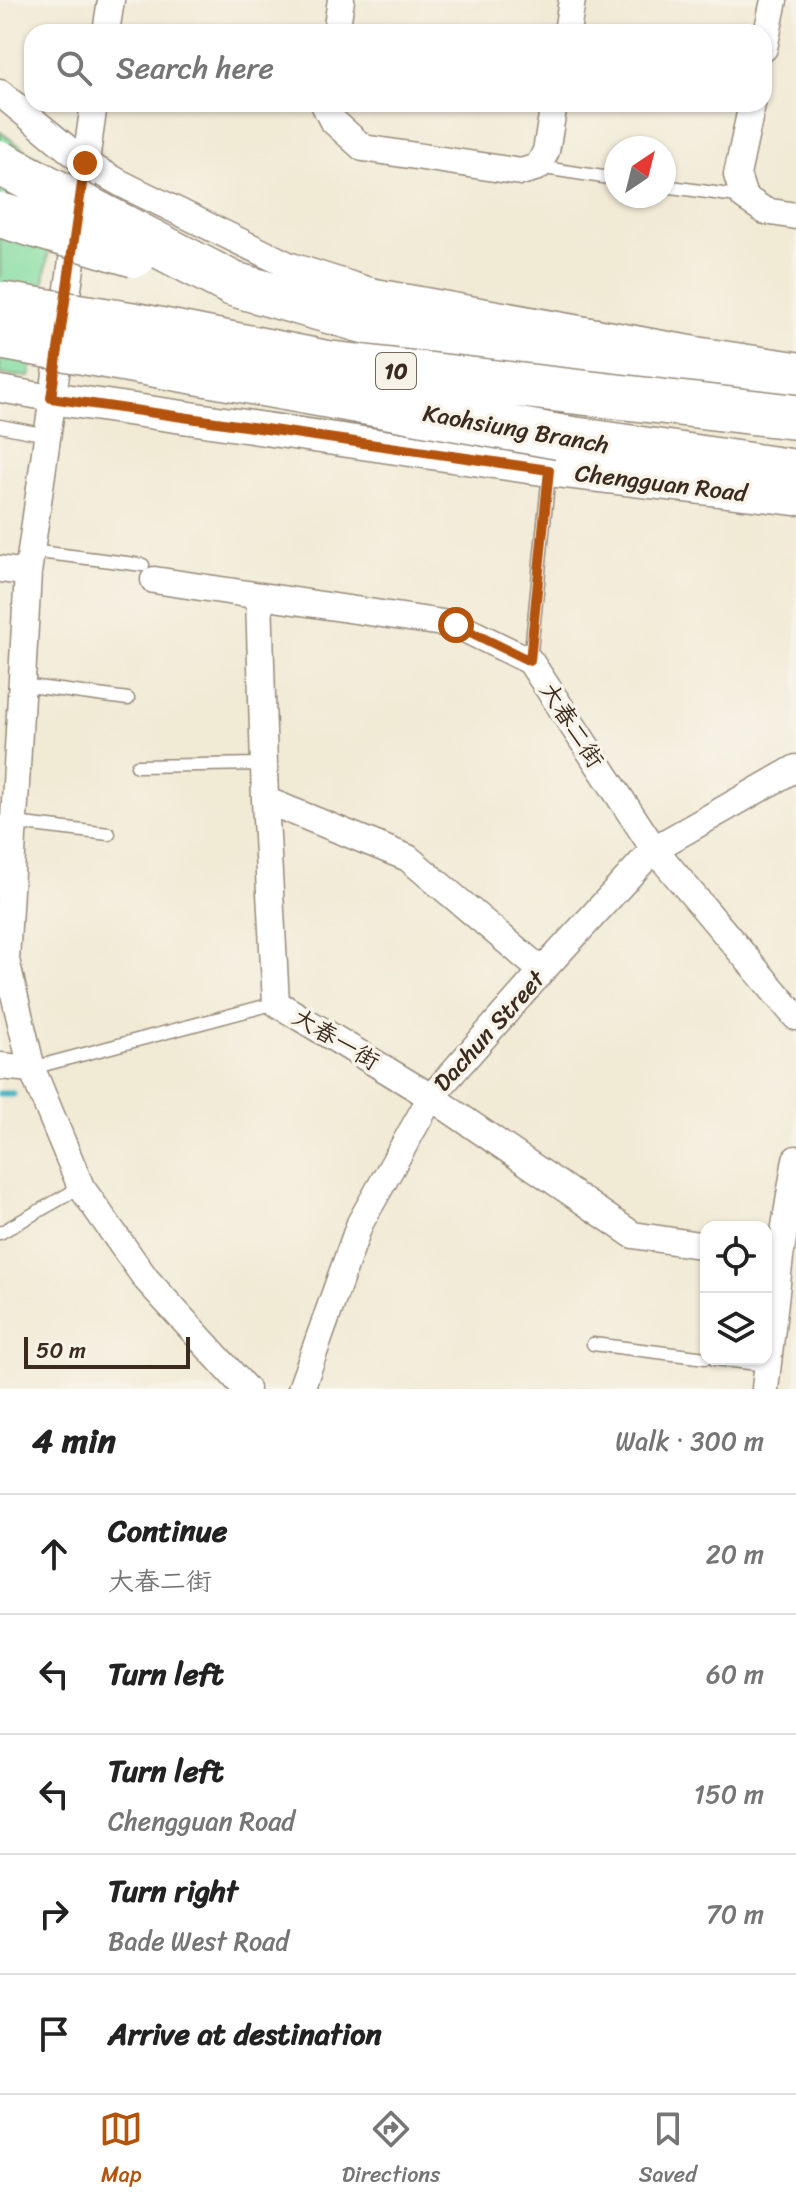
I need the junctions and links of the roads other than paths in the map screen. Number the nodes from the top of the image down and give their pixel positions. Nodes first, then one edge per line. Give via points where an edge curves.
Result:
1 (111, 0) edge
2 (341, 0) edge
3 (572, 0) edge
4 (774, 0) edge
5 (107, 24) edge
6 (337, 24) edge
7 (568, 24) edge
8 (769, 24) edge
9 (4, 97) edge
10 (93, 112) edge
11 (328, 112) edge
12 (553, 112) edge
13 (750, 112) edge
14 (0, 163) edge
15 (85, 163) junction
16 (538, 167) junction
17 (604, 177) edge
18 (676, 188) edge
19 (744, 197) junction
20 (0, 215) edge
21 (796, 216) edge
22 (233, 284) junction
23 (0, 304) edge
24 (0, 337) edge
25 (796, 365) edge
26 (0, 366) edge
27 (0, 389) edge
28 (796, 392) edge
29 (51, 398) junction
30 (796, 417) edge
31 (0, 426) edge
32 (47, 435) junction
33 (554, 454) junction
34 (796, 472) edge
35 (796, 499) edge
36 (29, 562) junction
37 (0, 569) edge
38 (148, 573) joint
39 (259, 596) junction
40 (530, 661) junction
41 (22, 685) junction
42 (128, 699) dead end
43 (264, 764) junction
44 (137, 766) dead end
45 (796, 768) edge
46 (265, 800) junction
47 (7, 822) edge
48 (109, 834) dead end
49 (654, 849) junction
50 (542, 971) junction
51 (276, 1003) junction
52 (796, 1017) edge
53 (0, 1066) edge
54 (32, 1069) junction
55 (431, 1097) junction
56 (796, 1159) edge
57 (81, 1187) junction
58 (0, 1233) edge
59 (700, 1245) edge
60 (781, 1257) edge
61 (593, 1344) dead end
62 (700, 1357) edge
63 (731, 1365) edge
64 (766, 1377) edge
65 (246, 1389) edge
66 (301, 1389) edge

1 - 5 street
2 - 6 street
3 - 7 street
4 - 8 street
9 - 15 street
10 - 15 street
11 - 16 street via 363,148 521,172
12 - 16 street
13 - 19 street via 737,175
14 - 22 highway, bridge
15 - 25 street via 288,265 370,291
15 - 29 street
16 - 17 lane
18 - 19 lane
19 - 21 street via 765,211
20 - 22 highway, bridge
22 - 28 highway via 371,323
23 - 30 highway, Kaohsiung Branch / 10, bridge via 327,363
24 - 33 highway, Kaohsiung Branch / 10, bridge
26 - 33 highway, bridge
27 - 29 street
29 - 32 street
29 - 33 street, Chengguan Road
31 - 32 lane
32 - 36 street
33 - 34 highway, Kaohsiung Branch / 10
33 - 35 street, Chengguan Road
33 - 40 lane
36 - 37 street
36 - 38 lane
36 - 41 street
38 - 39 street, 大春二街
39 - 40 street, 大春二街 via 456,625
39 - 43 street, 大春一街
40 - 49 street, 大春二街
41 - 42 lane
41 - 47 street
43 - 44 lane
43 - 46 street, 大春一街
45 - 49 street, Dachun Street
46 - 50 street via 408,858
46 - 51 street, 大春一街
47 - 48 lane
47 - 54 street via 6,960
49 - 50 street, Dachun Street
49 - 52 street, 大春二街
50 - 55 street, Dachun Street
51 - 54 lane
51 - 55 street, 大春一街
53 - 54 street
54 - 57 street
55 - 59 street, 大春一街 via 633,1235
55 - 66 street, Dachun Street via 360,1223
56 - 60 street
57 - 58 lane
57 - 65 street via 146,1279
60 - 64 street
61 - 62 lane
63 - 64 lane

